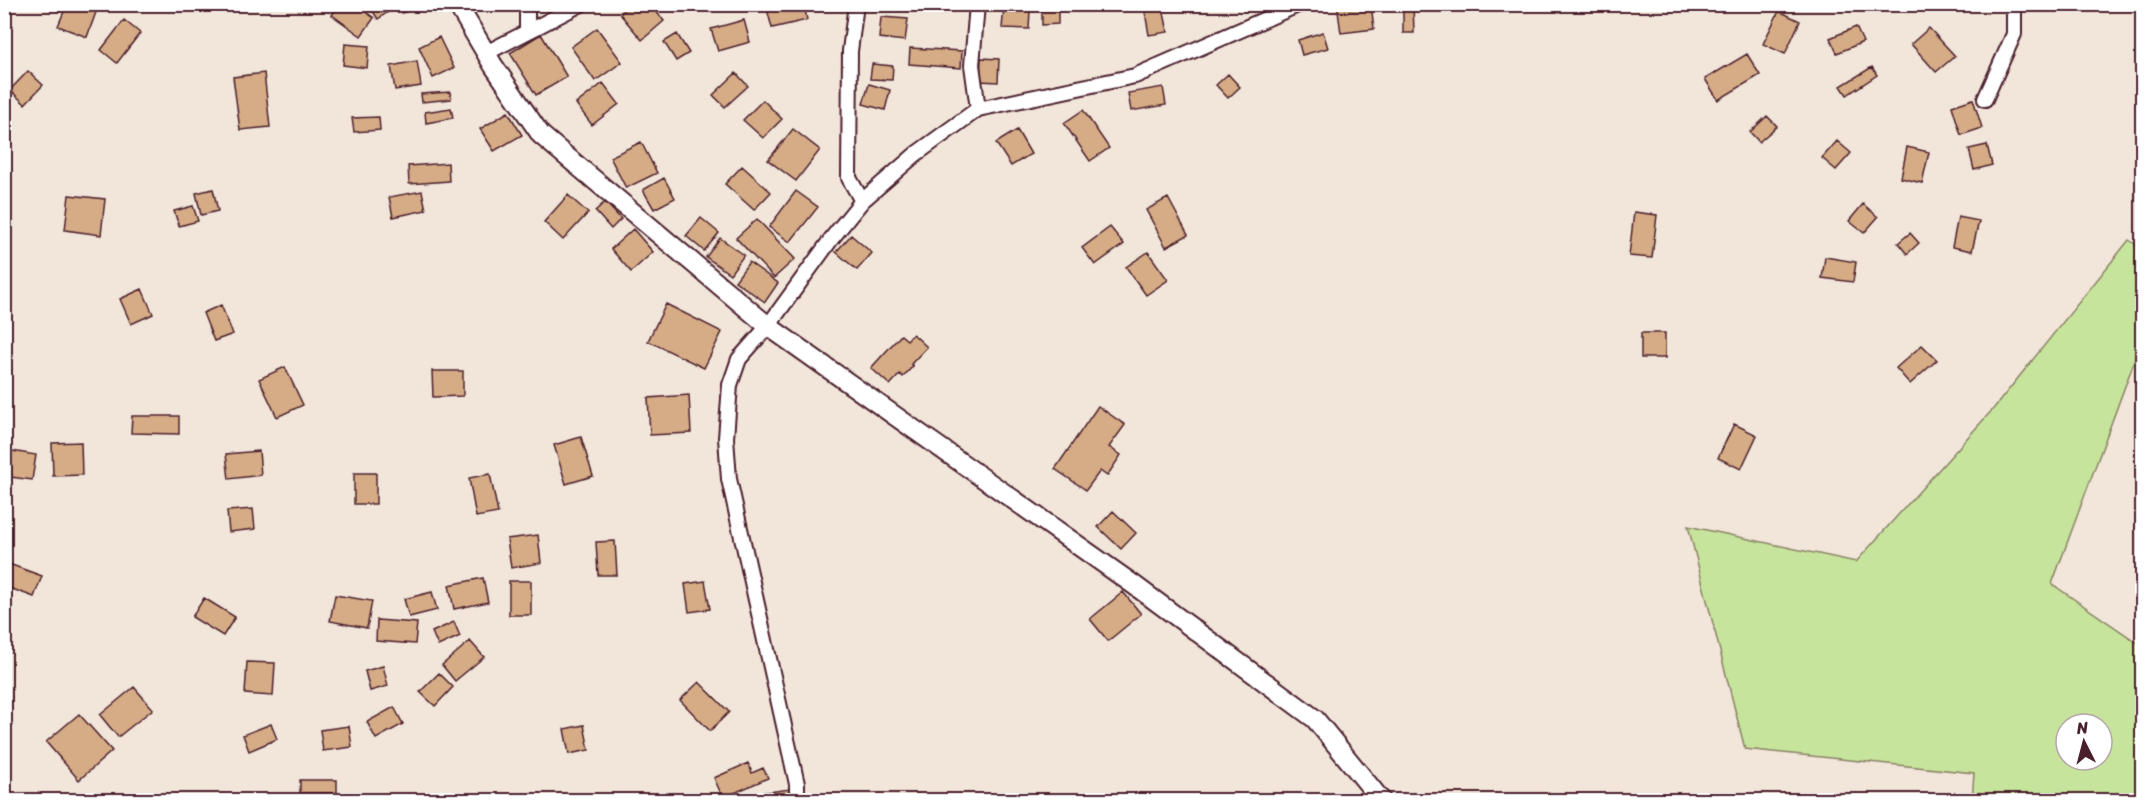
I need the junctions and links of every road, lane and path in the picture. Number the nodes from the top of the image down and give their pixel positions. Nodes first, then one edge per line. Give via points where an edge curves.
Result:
1 (458, 4) edge
2 (527, 4) edge
3 (580, 4) edge
4 (856, 4) edge
5 (977, 4) edge
6 (1300, 4) edge
7 (2014, 4) edge
8 (527, 32) junction
9 (486, 53) junction
10 (1985, 99) dead end
11 (978, 109) junction
12 (862, 201) junction
13 (768, 326) junction
14 (797, 801) edge
15 (1381, 801) edge

1 - 9 street
2 - 8 street
3 - 8 street
4 - 12 street via 850,51 849,178
5 - 11 street via 972,65
6 - 11 street via 1135,76
7 - 10 street via 2014,34
8 - 9 street
9 - 13 street via 541,135
11 - 12 street via 916,154
12 - 13 street
13 - 14 street via 739,359 730,384 726,438 729,479 797,784
13 - 15 street via 1134,585 1315,719

